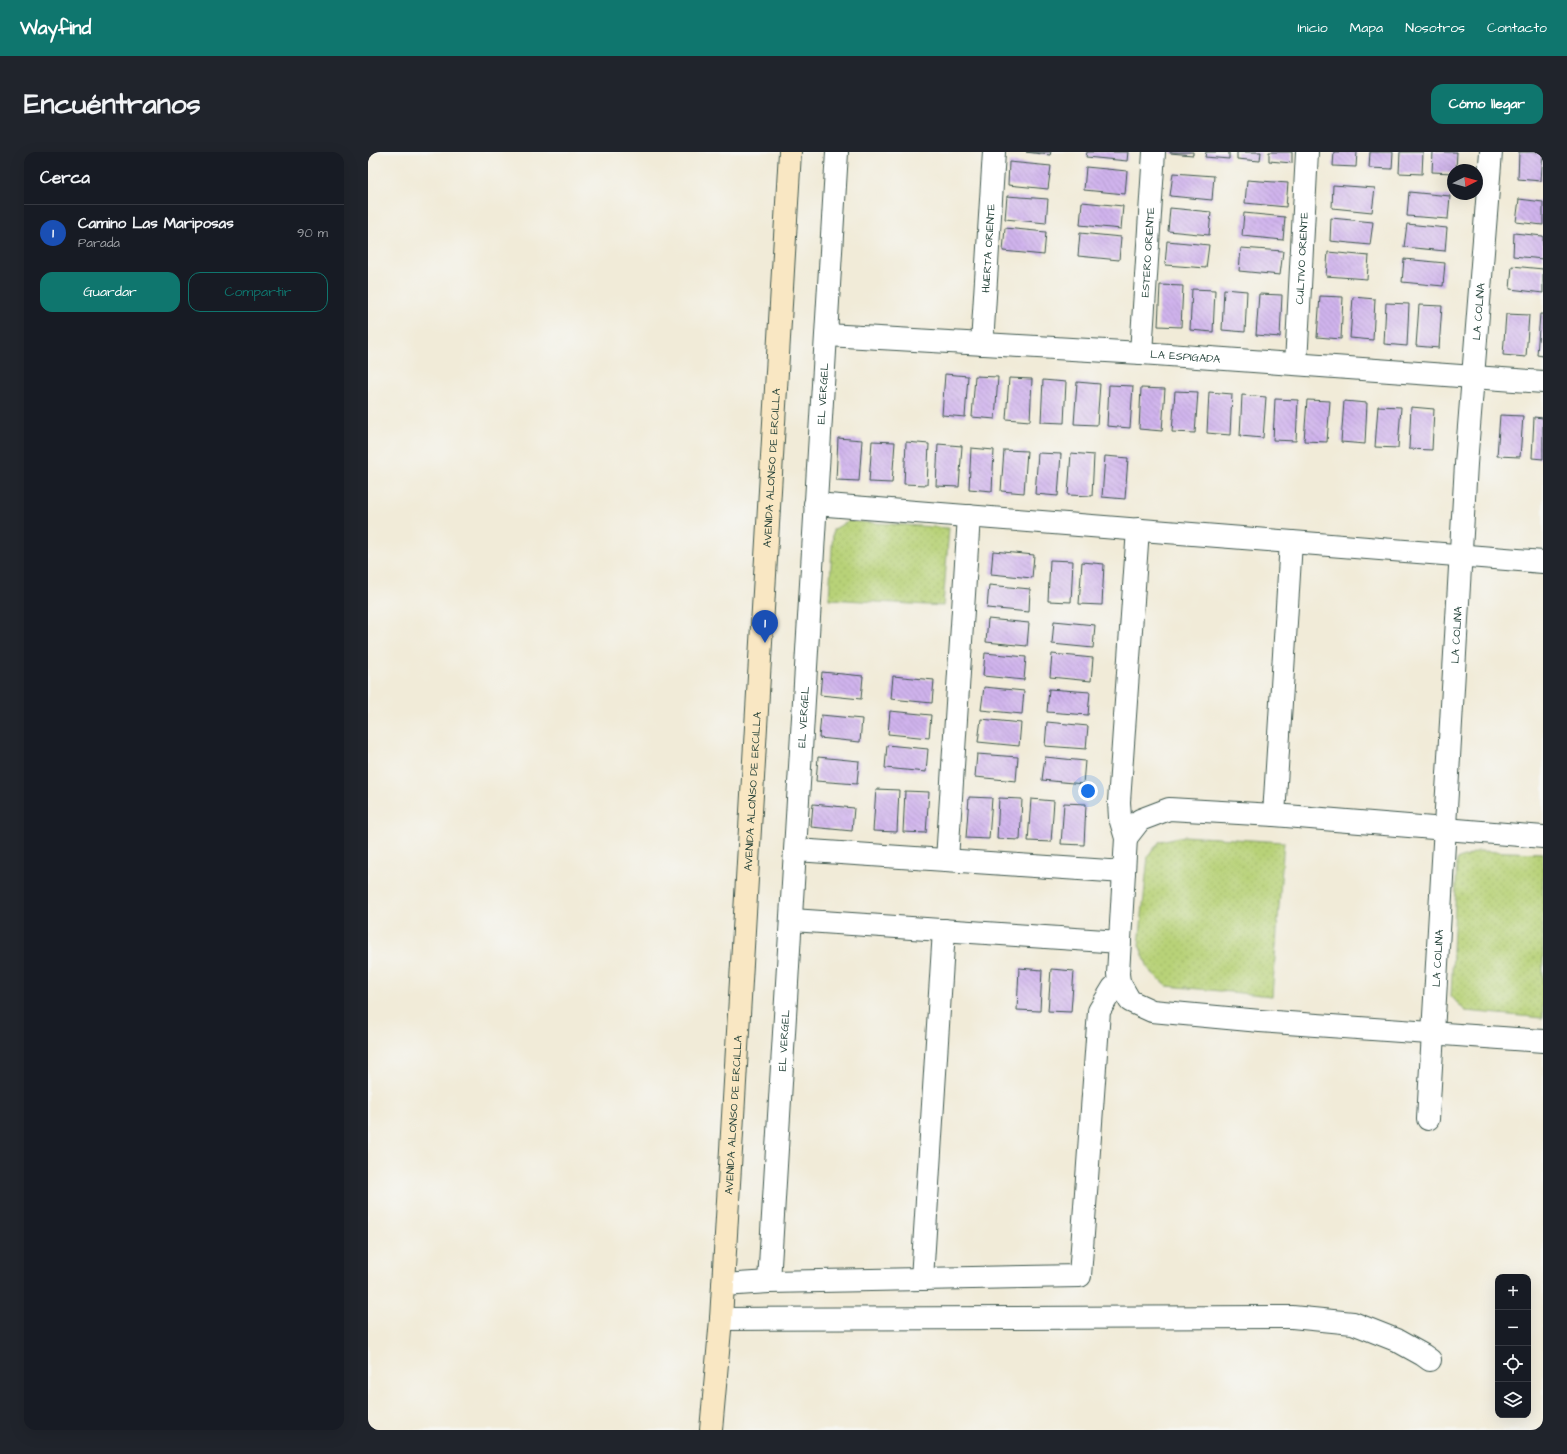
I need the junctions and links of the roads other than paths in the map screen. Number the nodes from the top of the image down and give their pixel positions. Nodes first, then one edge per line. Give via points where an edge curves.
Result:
1 (790, 152) edge
2 (837, 152) edge
3 (994, 152) edge
4 (1154, 152) edge
5 (1307, 152) edge
6 (1491, 152) edge
7 (827, 335) junction
8 (982, 344) junction
9 (1141, 353) junction
10 (1296, 364) junction
11 (1473, 377) junction
12 (1543, 382) edge
13 (815, 504) junction
14 (969, 516) junction
15 (1138, 529) junction
16 (1291, 542) junction
17 (1461, 555) junction
18 (1543, 562) edge
19 (1274, 815) junction
20 (1445, 830) junction
21 (1543, 837) edge
22 (1126, 838) junction
23 (796, 850) junction
24 (947, 860) junction
25 (1124, 872) junction
26 (792, 920) junction
27 (944, 930) junction
28 (1120, 942) junction
29 (1119, 982) junction
30 (1433, 1033) junction
31 (1543, 1041) edge
32 (1428, 1119) dead end
33 (922, 1279) junction
34 (769, 1282) junction
35 (723, 1284) junction
36 (721, 1319) junction
37 (1430, 1360) dead end
38 (712, 1430) edge

1 - 35 main road, AVENIDA ALONSO DE ERCILLA
2 - 7 street, EL VERGEL
3 - 8 street, HUERTA ORIENTE
4 - 9 street, ESTERO ORIENTE
5 - 10 street, CULTIVO ORIENTE
6 - 11 street, LA COLINA
7 - 8 street, LA ESPIGADA
7 - 13 street, EL VERGEL
8 - 9 street, LA ESPIGADA
9 - 10 street, LA ESPIGADA
10 - 11 street, LA ESPIGADA
11 - 12 street, LA ESPIGADA
11 - 17 street, LA COLINA
13 - 14 street
13 - 23 street, EL VERGEL
14 - 15 street
14 - 24 street
15 - 16 street
15 - 22 street via 1119,802 1120,818
16 - 17 street
16 - 19 street
17 - 18 street
17 - 20 street, LA COLINA
19 - 20 street
19 - 22 street via 1169,809 1140,820
20 - 21 street
20 - 30 street, LA COLINA
22 - 25 street
23 - 24 street
23 - 26 street, EL VERGEL
24 - 25 street
25 - 28 street
26 - 27 street
26 - 34 street, EL VERGEL
27 - 28 street
27 - 33 street
28 - 29 street
29 - 30 street via 1130,1001 1152,1011
29 - 33 street via 1099,1011 1080,1276
30 - 31 street
30 - 32 street, LA COLINA
33 - 34 street
34 - 35 street
35 - 36 main road, AVENIDA ALONSO DE ERCILLA
36 - 37 street via 1292,1317 1353,1323 1396,1340
36 - 38 main road, AVENIDA ALONSO DE ERCILLA

